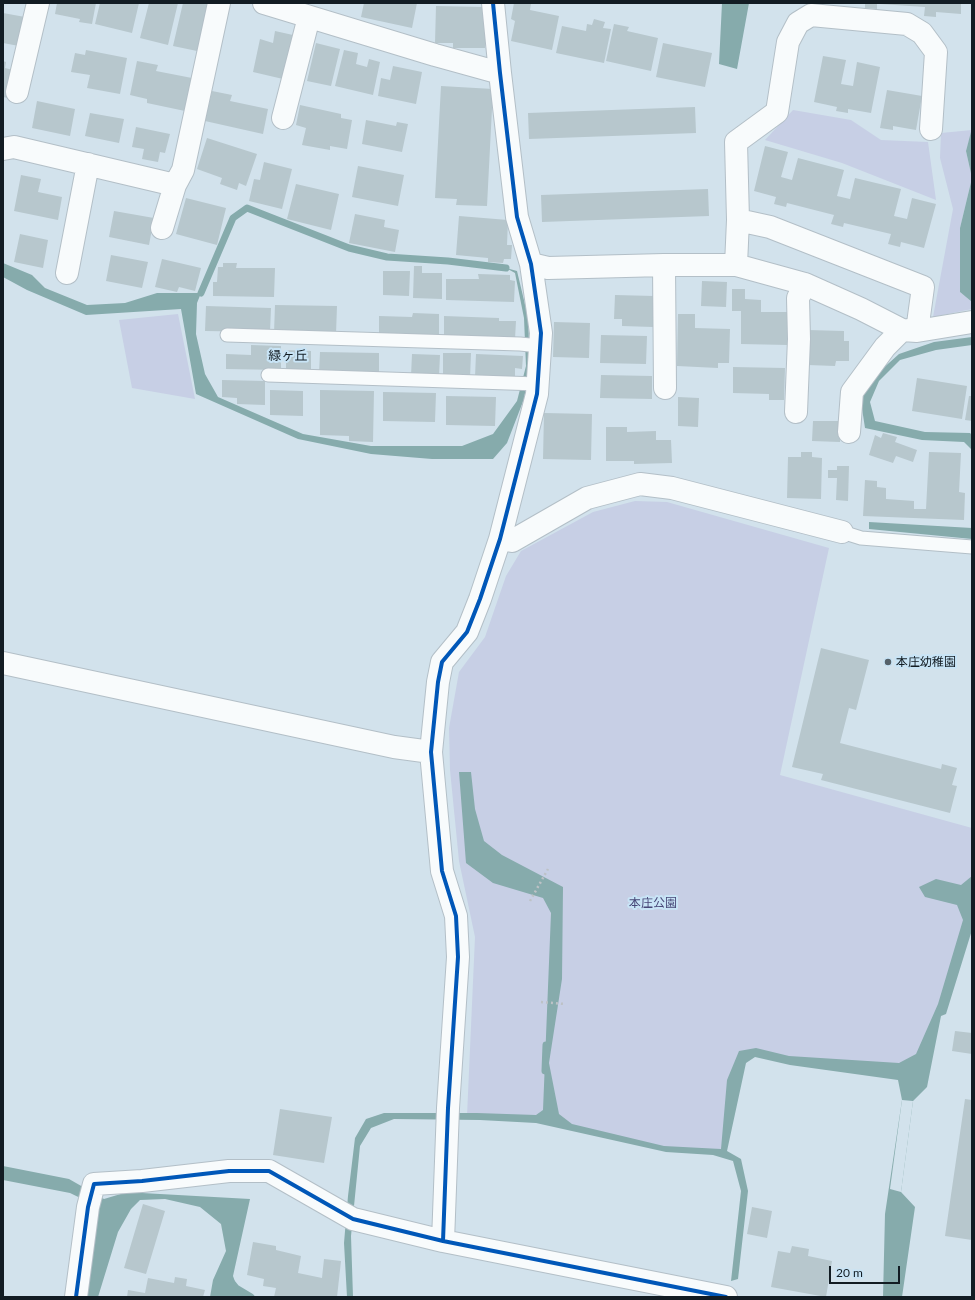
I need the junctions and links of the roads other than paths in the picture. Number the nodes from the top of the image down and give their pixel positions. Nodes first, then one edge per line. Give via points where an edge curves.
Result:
1 (38, 3) edge
2 (219, 3) edge
3 (264, 3) edge
4 (494, 3) edge
5 (309, 17) junction
6 (500, 74) junction
7 (17, 92) dead end
8 (283, 118) dead end
9 (931, 129) dead end
10 (3, 149) edge
11 (88, 164) junction
12 (175, 185) junction
13 (738, 220) junction
14 (162, 228) dead end
15 (531, 264) junction
16 (664, 265) junction
17 (736, 265) junction
18 (67, 273) dead end
19 (805, 284) junction
20 (970, 323) edge
21 (910, 330) junction
22 (227, 335) dead end
23 (530, 345) junction
24 (268, 375) dead end
25 (538, 384) junction
26 (665, 388) dead end
27 (796, 412) dead end
28 (849, 432) dead end
29 (842, 532) joint
30 (500, 540) junction
31 (972, 548) edge
32 (3, 663) edge
33 (431, 752) junction
34 (443, 1241) junction
35 (76, 1297) edge
36 (726, 1297) edge

1 - 7 street
2 - 12 street via 183,170
3 - 5 street
4 - 6 street
5 - 6 street
5 - 8 street
6 - 15 street via 517,217
9 - 13 street via 936,52 922,33 907,24 811,15 798,23 788,42 777,112 736,142
10 - 11 street via 14,147
11 - 12 street
11 - 18 street
12 - 14 street
13 - 17 street
13 - 21 street via 770,227 923,287
15 - 16 street via 548,268
15 - 23 street via 541,333
16 - 17 street
16 - 26 street
17 - 19 street
19 - 21 street
19 - 27 street via 798,298
20 - 21 street
21 - 28 street via 885,347 852,392
22 - 23 lane
23 - 25 street
24 - 25 lane
25 - 30 street
29 - 30 street via 672,488 640,484 588,498 512,541
29 - 31 lane via 861,538
30 - 33 street via 467,632 442,662
32 - 33 street via 394,747
33 - 34 street via 442,871 456,916 458,958
34 - 35 street via 348,1216 269,1171 230,1171 94,1184 88,1207
34 - 36 street

